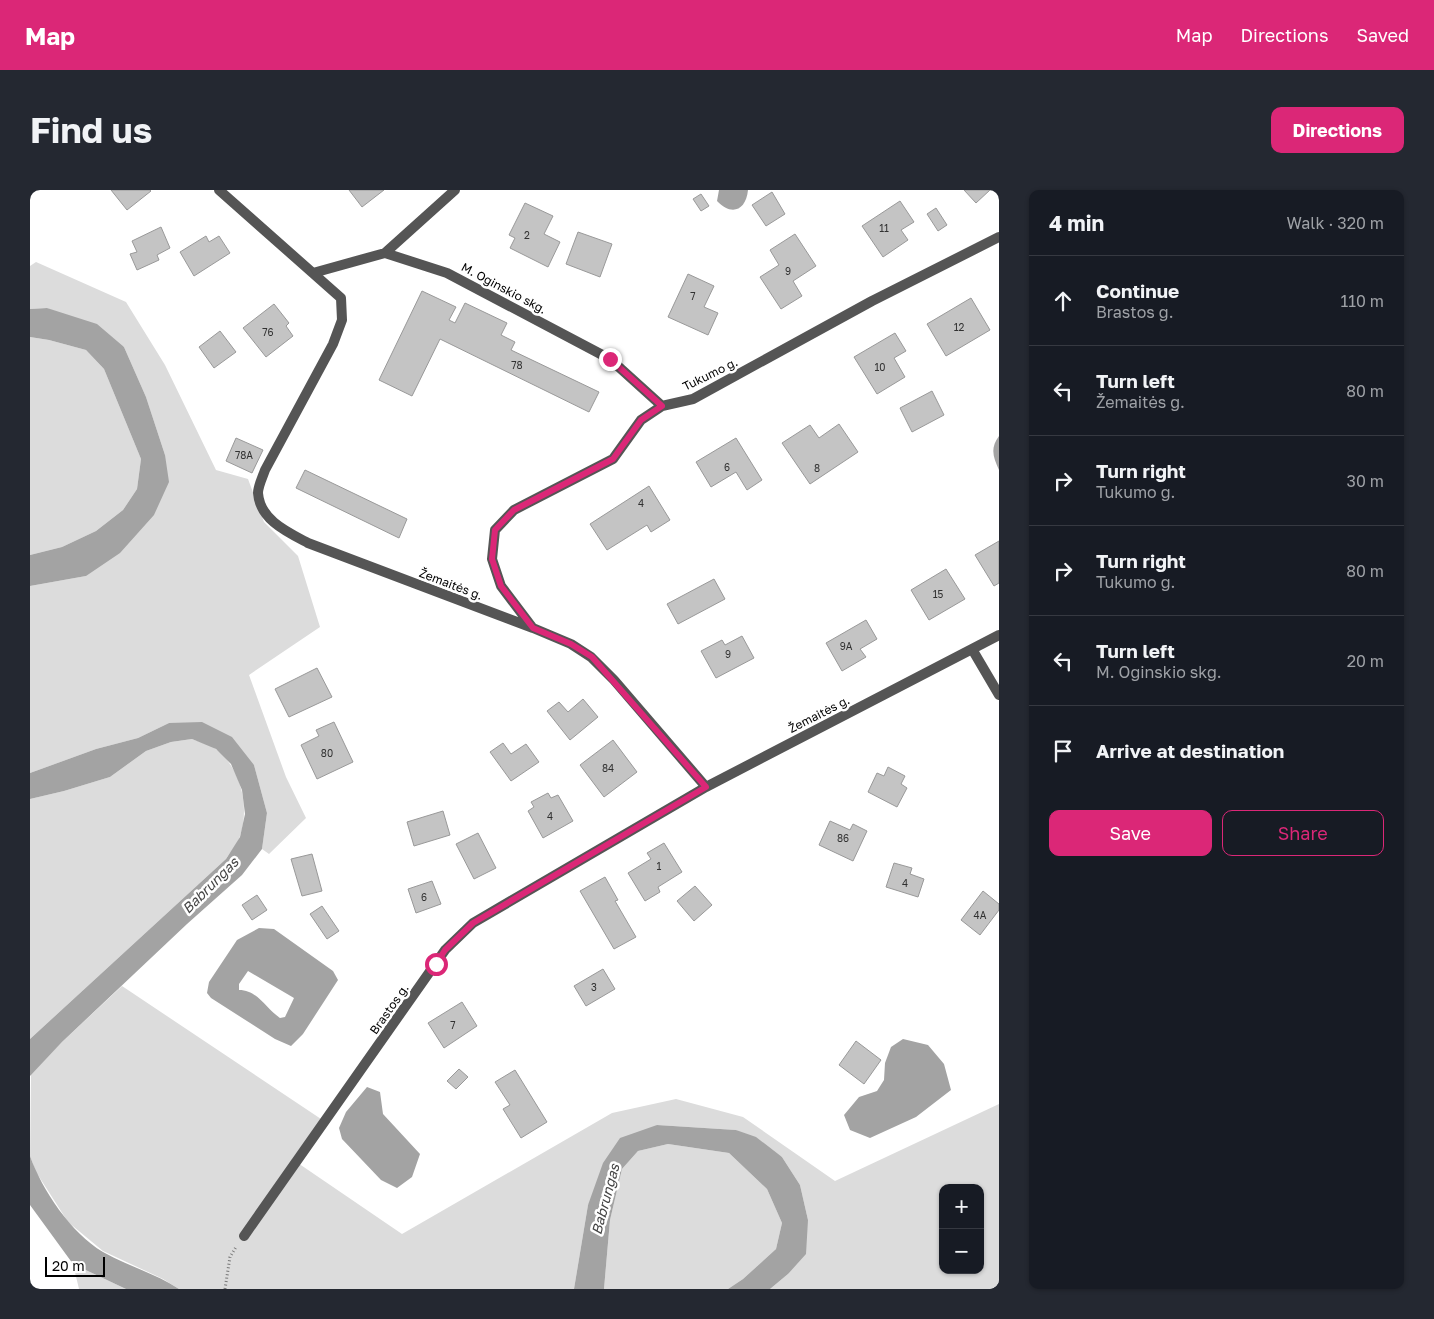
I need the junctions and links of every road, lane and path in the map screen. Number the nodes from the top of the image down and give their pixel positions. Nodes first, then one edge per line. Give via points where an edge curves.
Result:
1 (219, 190) edge
2 (456, 190) edge
3 (999, 237) edge
4 (386, 253) junction
5 (313, 273) junction
6 (662, 406) junction
7 (533, 628) junction
8 (999, 635) edge
9 (972, 649) junction
10 (999, 695) edge
11 (706, 787) junction
12 (244, 1236) joint
13 (225, 1289) edge

1 - 5 street, Žemaitės g.
2 - 4 street
3 - 6 street, Tukumo g. via 872,301 693,399
4 - 5 street
4 - 6 street, M. Oginskio skg. via 447,273 610,359
5 - 7 street, Žemaitės g. via 341,298 342,320 333,344 265,470 258,492 265,515 284,531 308,543
6 - 7 street, Tukumo g. via 641,420 613,459 514,510 495,530 492,559 501,586
7 - 11 street, Žemaitės g. via 592,657
8 - 9 street, Žemaitės g.
9 - 10 street
9 - 11 street, Žemaitės g.
11 - 12 street, Brastos g. via 473,923 445,950
12 - 13 path via 230,1257

